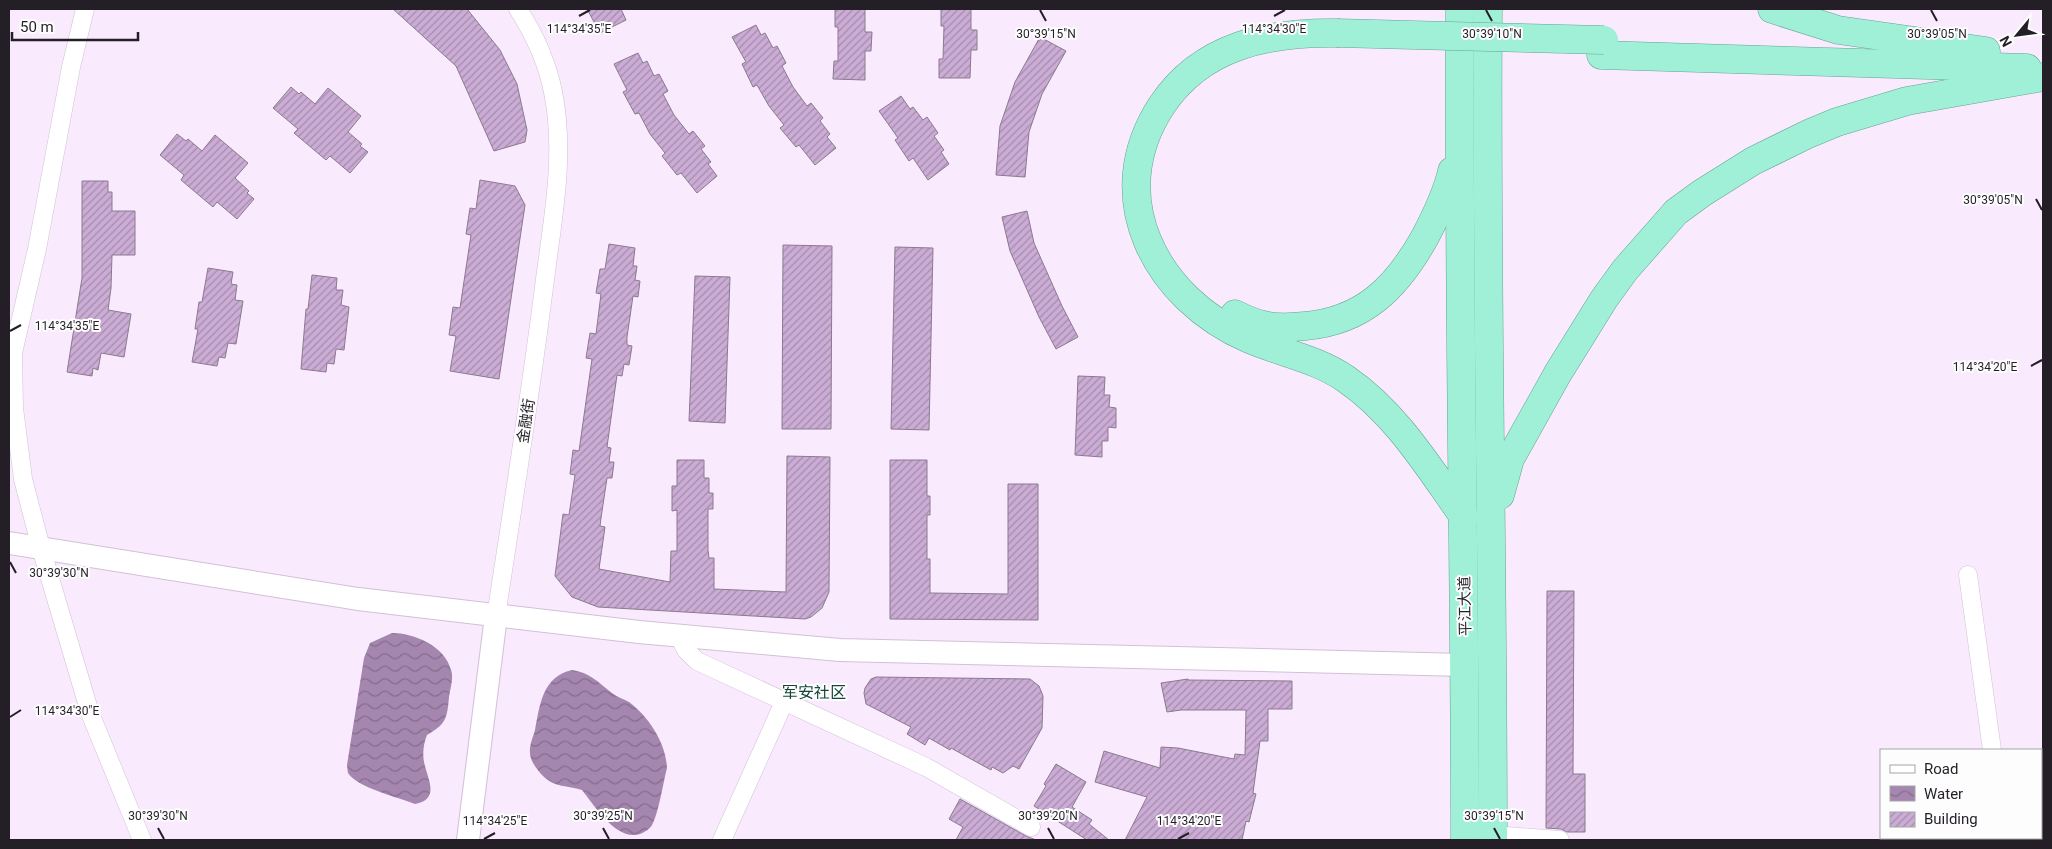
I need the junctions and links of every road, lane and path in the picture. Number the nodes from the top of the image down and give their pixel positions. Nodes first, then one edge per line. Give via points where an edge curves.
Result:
1 (85, 9) edge
2 (518, 9) edge
3 (1460, 9) edge
4 (1488, 9) edge
5 (1772, 9) edge
6 (1337, 41) junction
7 (1602, 48) junction
8 (1990, 52) junction
9 (2043, 53) edge
10 (2043, 68) edge
11 (2043, 77) edge
12 (1459, 142) junction
13 (1464, 518) junction
14 (1492, 526) junction
15 (9, 543) edge
16 (41, 548) junction
17 (1968, 575) dead end
18 (496, 616) junction
19 (679, 636) junction
20 (1465, 665) junction
21 (785, 700) junction
22 (1992, 749) edge
23 (1031, 827) dead end
24 (1493, 838) edge
25 (142, 840) edge
26 (468, 840) edge
27 (722, 840) edge
28 (1465, 840) edge
29 (1560, 840) edge

1 - 16 street via 13,353 18,444
2 - 18 street, 金融街 via 539,48 549,76 556,114 558,162 532,383
3 - 12 highway
4 - 14 highway, 平江大道
5 - 8 highway via 1838,30
6 - 7 highway, bridge
6 - 12 highway via 1262,54 1234,64 1200,84 1179,107 1164,133 1154,167 1152,193 1155,218 1173,258 1212,299 1254,324 1274,327 1313,326 1361,309 1394,283 1418,249 1448,187
6 - 13 highway via 1289,34 1248,42 1190,72 1158,112 1143,145 1137,184 1140,221 1160,267 1203,311 1249,339 1329,369 1362,391 1413,445
7 - 8 highway
7 - 10 highway
8 - 9 highway
11 - 14 highway via 1907,101 1837,122 1753,161 1676,212 1625,270 1558,373 1510,459
12 - 13 highway, 平江大道
13 - 20 highway, 平江大道
14 - 24 highway, 平江大道
15 - 16 street
16 - 18 street via 358,599
16 - 25 street via 90,712
17 - 22 street
18 - 19 street
18 - 26 street, 金融街
19 - 20 street via 846,650
19 - 21 street via 697,661
20 - 28 highway, 平江大道
21 - 23 street via 926,767
21 - 27 street
24 - 29 street

